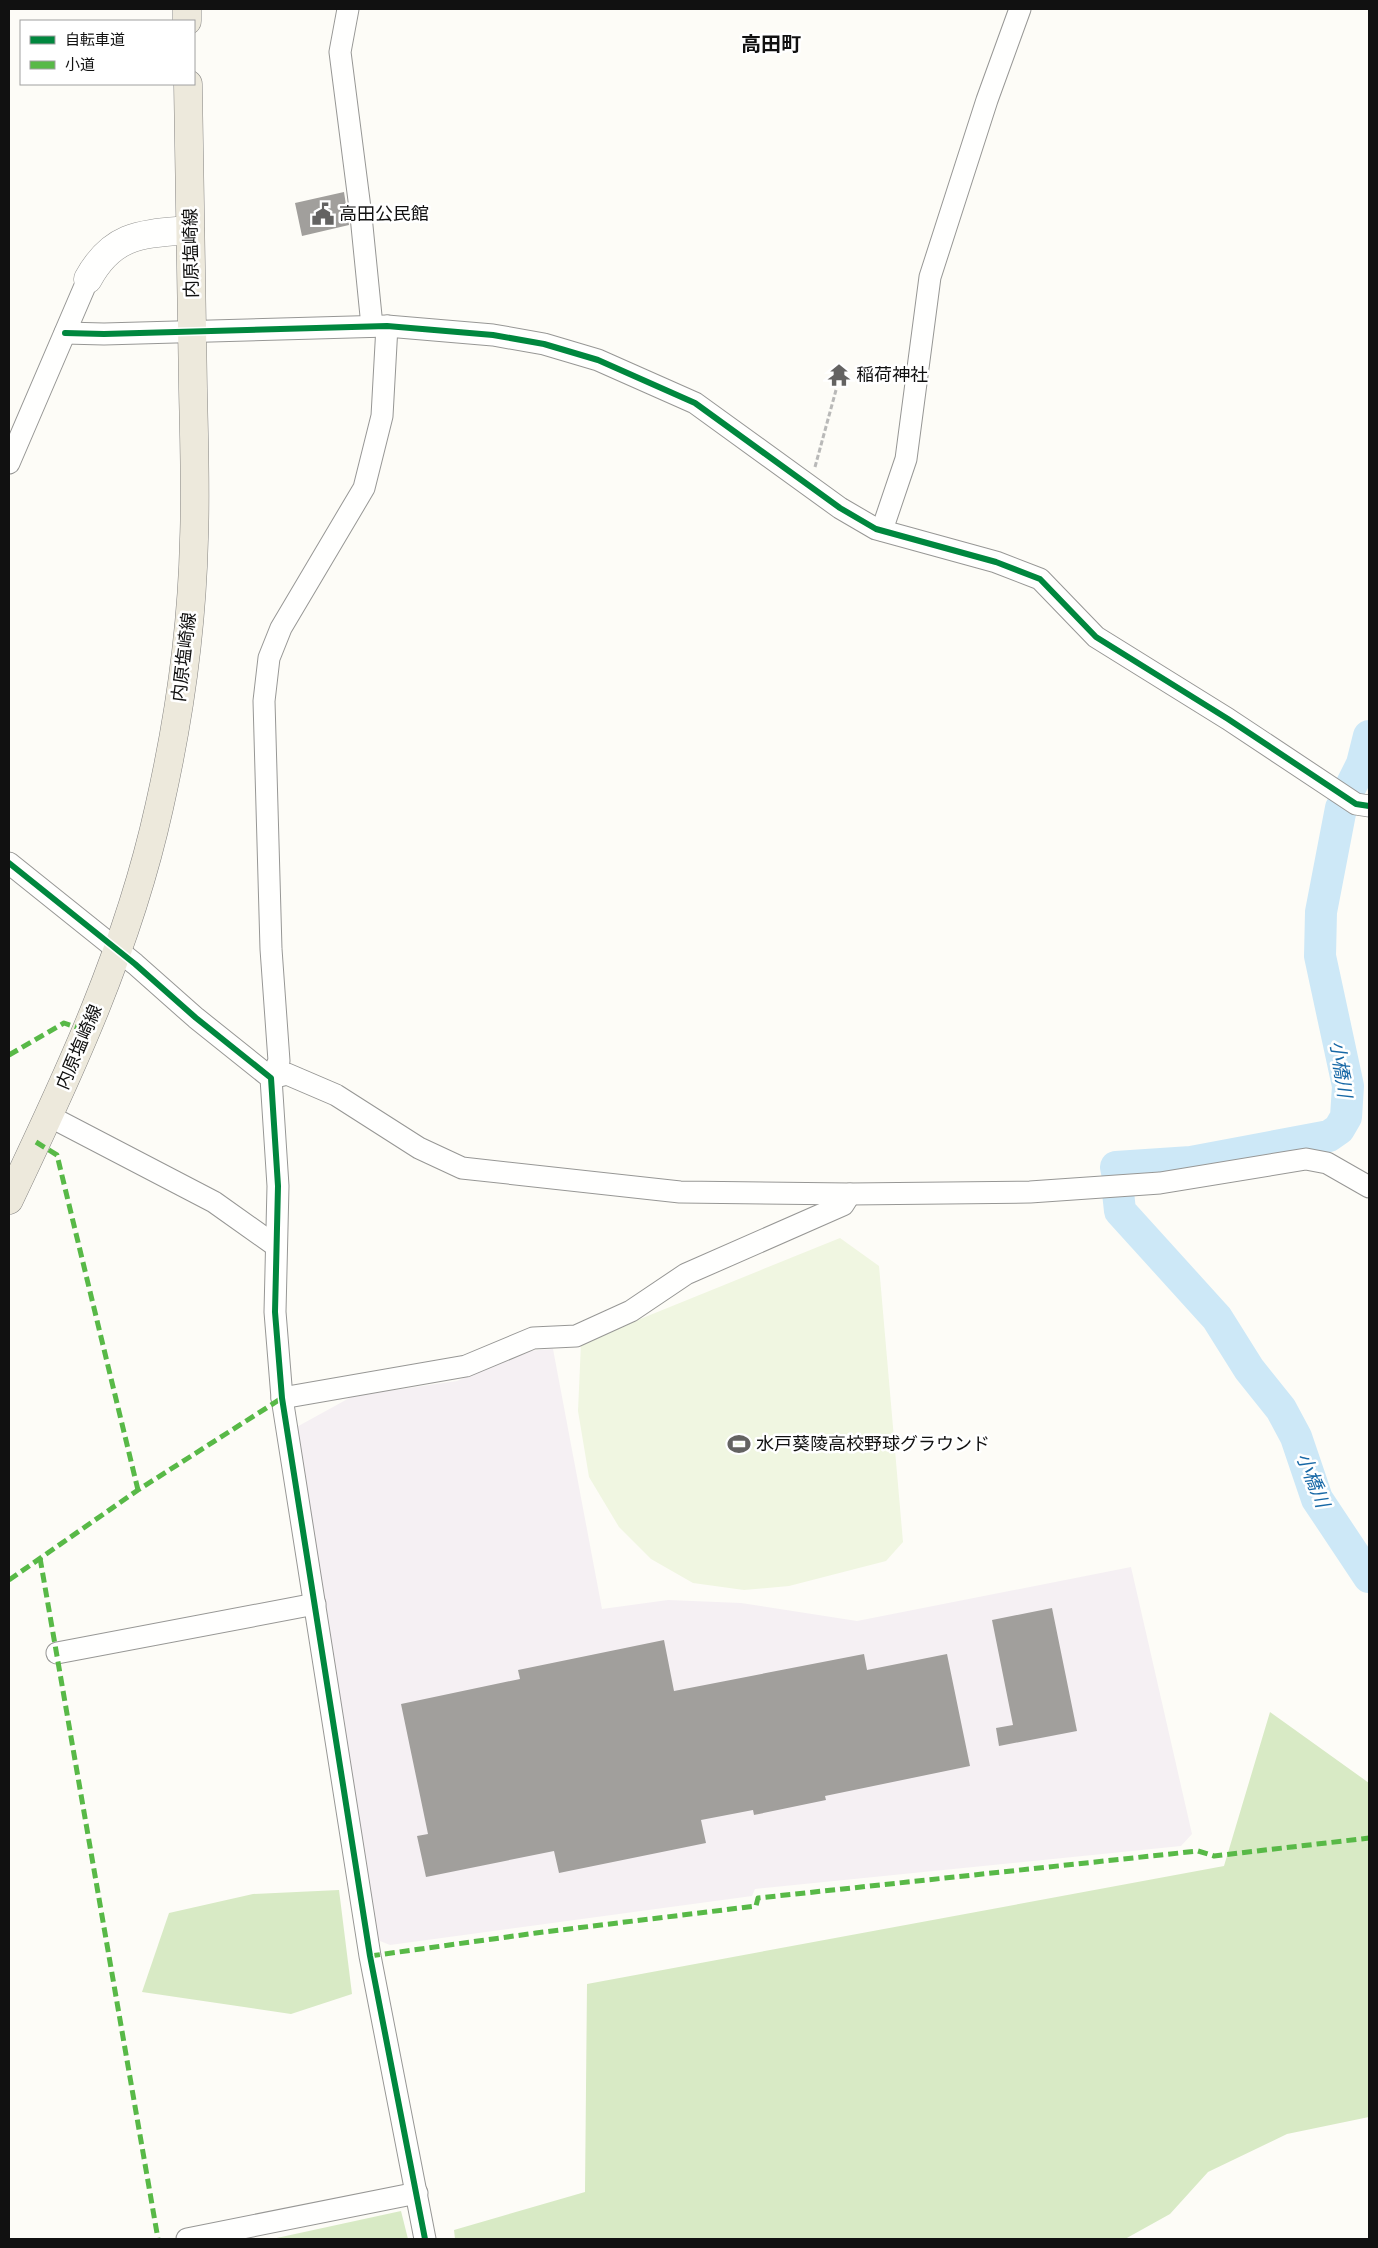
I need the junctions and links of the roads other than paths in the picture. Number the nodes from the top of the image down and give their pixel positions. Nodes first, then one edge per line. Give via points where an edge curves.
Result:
1 (348, 9) edge
2 (1020, 9) edge
3 (188, 85) edge
4 (190, 230) junction
5 (88, 279) joint
6 (379, 326) junction
7 (193, 331) junction
8 (65, 333) junction
9 (15, 433) edge
10 (9, 463) edge
11 (882, 530) junction
12 (1369, 806) edge
13 (9, 863) edge
14 (118, 951) junction
15 (271, 1078) junction
16 (49, 1116) junction
17 (1369, 1186) edge
18 (850, 1194) junction
19 (9, 1200) edge
20 (276, 1246) junction
21 (282, 1398) junction
22 (315, 1604) junction
23 (57, 1653) dead end
24 (417, 2193) junction
25 (187, 2239) edge
26 (425, 2239) edge

1 - 6 street via 340,52
2 - 11 street via 930,277 906,460
3 - 4 main road, 内原塩崎線
4 - 5 street via 124,240 108,252
4 - 7 main road, 内原塩崎線
5 - 8 street
6 - 7 street
6 - 11 street via 493,335 544,344 598,360 695,403 863,522
6 - 15 street via 382,416 364,488 281,628 269,658 264,701 271,949 279,1061
7 - 8 street
7 - 14 main road, 内原塩崎線 via 194,539 189,628 159,808
8 - 9 street
9 - 10 street
11 - 12 street via 996,562 1040,579 1096,637 1356,804
13 - 14 street
14 - 15 street
14 - 16 main road, 内原塩崎線 via 88,1031
15 - 18 street via 287,1074 336,1095 419,1148 462,1168 680,1192
15 - 20 street via 278,1186
16 - 19 main road, 内原塩崎線
16 - 20 street via 214,1202
17 - 18 street via 1327,1163 1306,1159 1160,1183 1030,1192
18 - 21 street via 843,1205 686,1274 631,1311 576,1336 533,1338 466,1366
20 - 21 street via 275,1312
21 - 22 street
22 - 23 street
22 - 24 street via 370,1956
24 - 25 street
24 - 26 street

